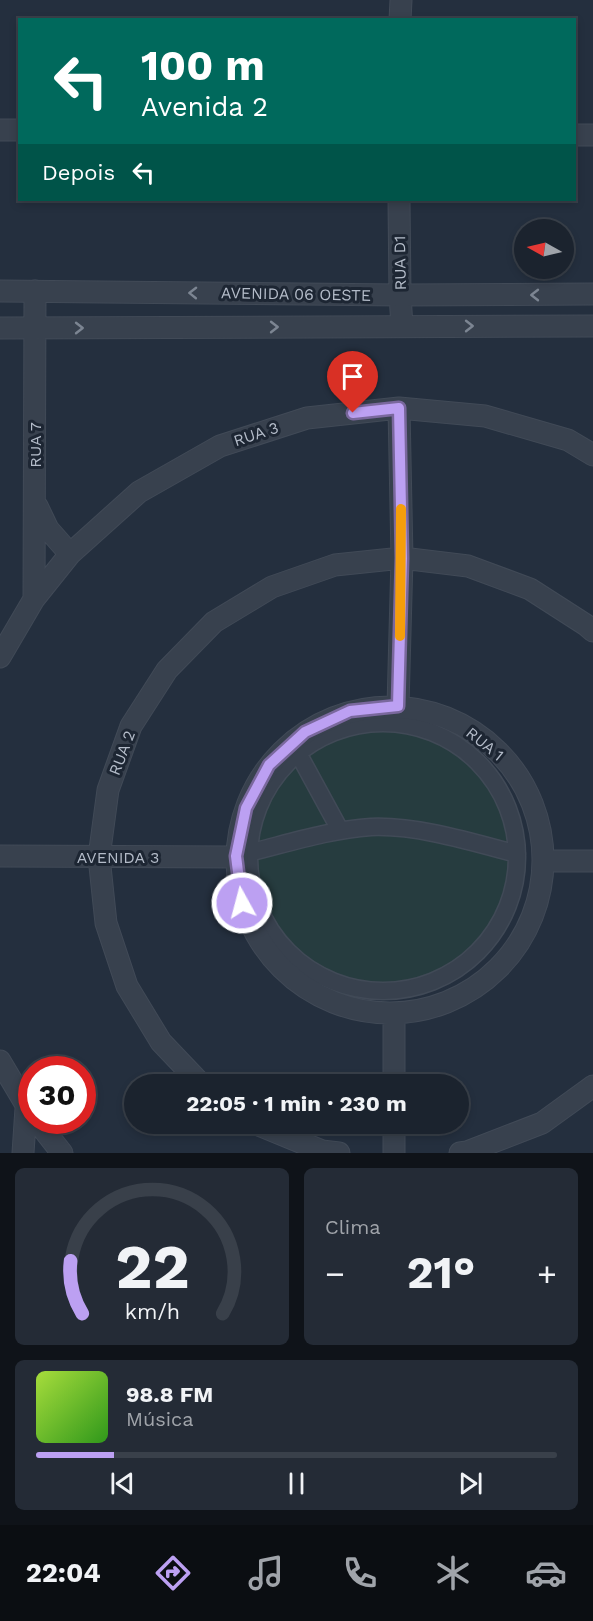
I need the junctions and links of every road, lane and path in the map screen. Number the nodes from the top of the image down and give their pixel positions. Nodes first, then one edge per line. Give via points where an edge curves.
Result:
1 (401, 0) edge
2 (400, 18) edge
3 (0, 130) edge
4 (18, 130) edge
5 (576, 135) edge
6 (593, 135) edge
7 (399, 201) edge
8 (0, 291) edge
9 (35, 291) junction
10 (593, 294) edge
11 (400, 295) junction
12 (402, 326) junction
13 (593, 326) edge
14 (0, 328) edge
15 (35, 328) junction
16 (399, 408) junction
17 (593, 455) edge
18 (35, 502) junction
19 (70, 554) junction
20 (402, 558) junction
21 (34, 599) junction
22 (593, 632) edge
23 (0, 657) edge
24 (398, 706) junction
25 (298, 753) junction
26 (340, 830) junction
27 (517, 854) junction
28 (242, 855) junction
29 (0, 856) edge
30 (99, 857) junction
31 (543, 861) junction
32 (593, 861) edge
33 (394, 1017) junction
34 (0, 1061) edge
35 (191, 1074) edge
36 (394, 1074) edge
37 (593, 1086) edge
38 (18, 1092) edge
39 (27, 1134) edge
40 (47, 1134) edge
41 (280, 1134) edge
42 (394, 1134) edge
43 (23, 1153) edge
44 (62, 1153) edge
45 (339, 1153) edge
46 (394, 1153) edge
47 (460, 1153) edge

1 - 2 street
3 - 4 street
5 - 6 street
7 - 11 street, RUA D1
8 - 9 street, AVENIDA 06 OESTE
11 -> 9 street, AVENIDA 06 OESTE
9 - 15 street, RUA 7
10 -> 11 street, AVENIDA 06 OESTE
11 - 12 street, RUA D1
12 -> 13 street, AVENIDA 06 OESTE
15 -> 12 street, AVENIDA 06 OESTE
14 - 15 street, AVENIDA 06 OESTE
15 - 18 street, RUA 7
16 - 17 street, RUA 3 via 485,416 568,440
16 - 19 street, RUA 3 via 307,418 219,446 140,492
16 - 20 street
18 - 19 street via 48,530
18 - 21 street, RUA 7
19 - 21 street, RUA 3
20 - 22 street via 468,566 530,589
20 - 24 street
20 - 30 street, RUA 2 via 335,566 272,587 214,622 167,670 131,726 108,790
21 - 23 street, RUA 3
24 - 28 street, RUA 1 via 350,711 305,732 269,765 246,808
24 - 31 street, RUA 1 via 447,718 474,731 503,756 525,787 539,823
25 - 26 street
25 - 27 street via 341,728 387,721 419,726 444,737 473,758 502,791
25 - 28 street via 283,766 265,796
26 - 27 street via 414,830
26 - 28 street
27 - 28 street via 510,898 486,943 444,978 410,989 378,992 350,987 312,970 286,948 261,921 247,861
28 - 30 street, AVENIDA 3
28 - 33 street, RUA 1 via 242,903 261,945 292,980 336,1005
29 - 30 street, AVENIDA 3
30 - 35 street, RUA 2 via 106,923 127,986 161,1042
31 - 32 street
31 - 33 street, RUA 1 via 536,909 513,952 478,987 434,1008
33 - 36 street
34 - 38 street
37 - 47 street via 542,1123
39 - 43 street
40 - 44 street
41 - 45 street via 322,1151
42 - 46 street

